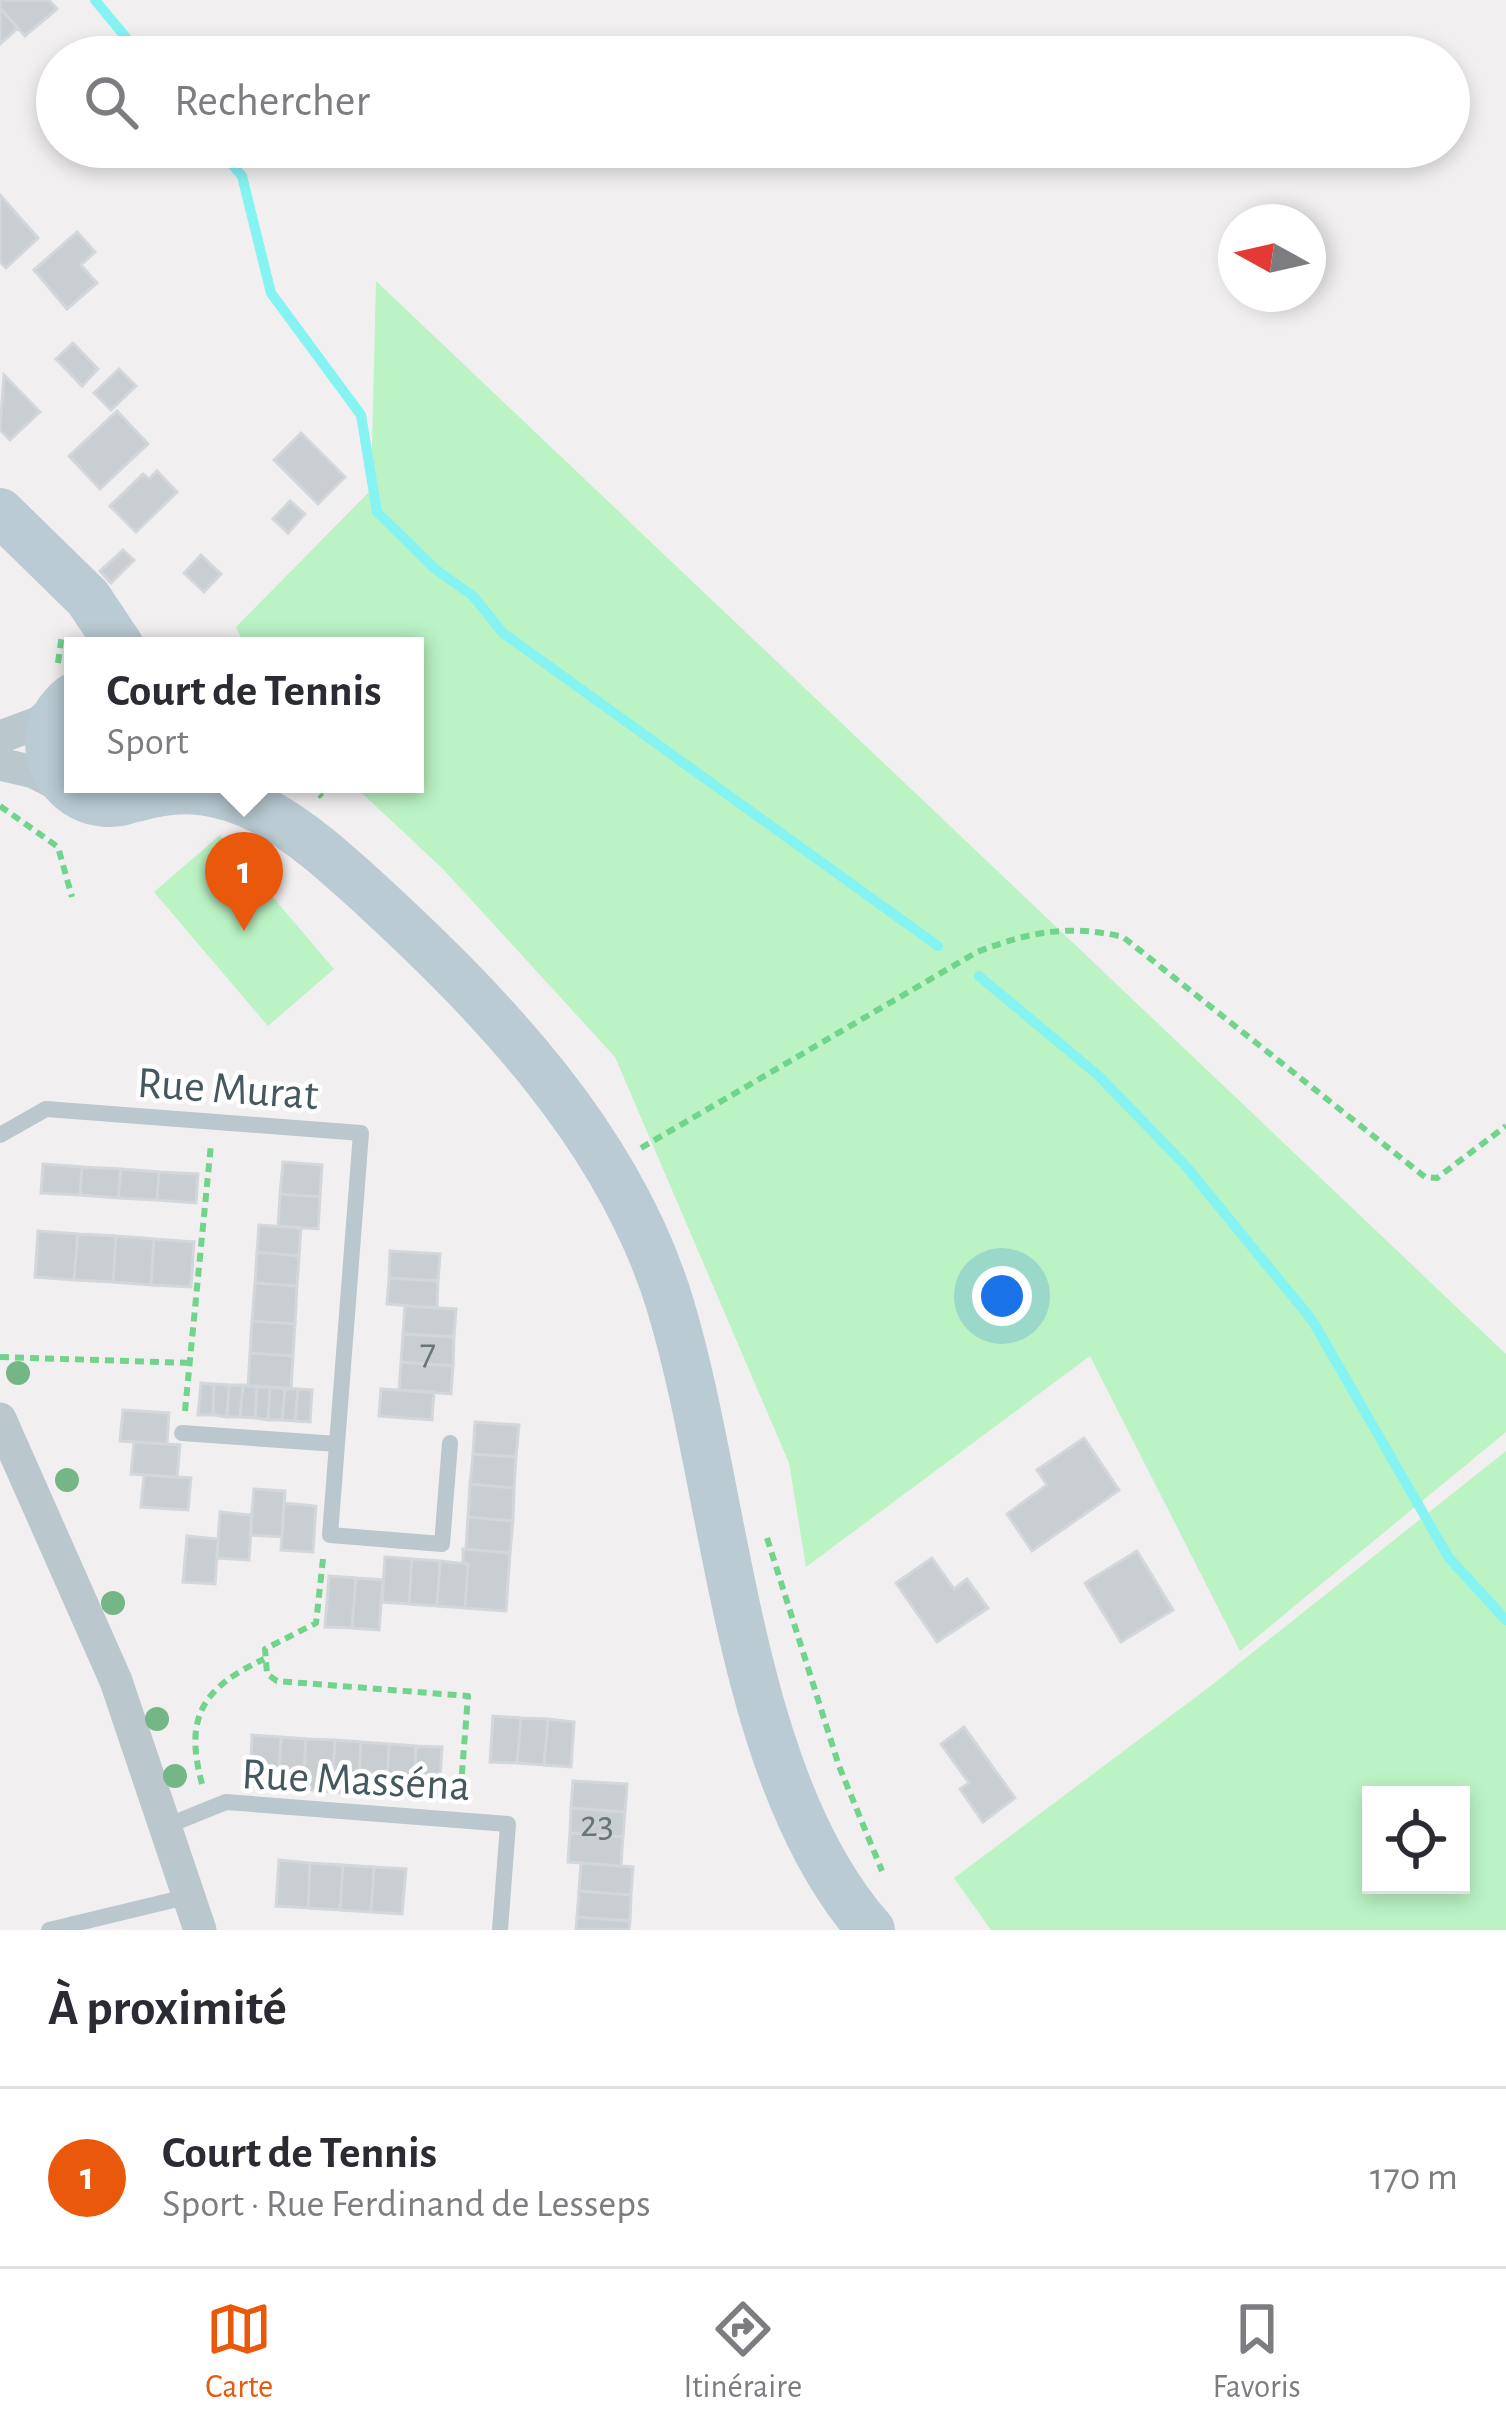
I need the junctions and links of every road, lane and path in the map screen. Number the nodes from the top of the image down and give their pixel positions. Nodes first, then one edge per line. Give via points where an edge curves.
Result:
1 (7, 520) edge
2 (65, 637) edge
3 (114, 637) edge
4 (64, 678) edge
5 (64, 684) edge
6 (0, 737) edge
7 (0, 764) edge
8 (64, 783) edge
9 (64, 788) edge
10 (73, 793) edge
11 (142, 793) edge
12 (218, 793) edge
13 (285, 793) edge
14 (77, 795) joint
15 (0, 806) edge
16 (72, 897) dead end
17 (385, 908) junction
18 (454, 980) junction
19 (213, 1122) junction
20 (1506, 1126) edge
21 (0, 1135) edge
22 (607, 1169) junction
23 (0, 1358) edge
24 (192, 1363) junction
25 (697, 1412) junction
26 (0, 1419) edge
27 (182, 1432) joint
28 (450, 1443) dead end
29 (338, 1444) junction
30 (330, 1535) junction
31 (264, 1659) junction
32 (210, 1810) junction
33 (458, 1820) junction
34 (169, 1826) junction
35 (190, 1896) junction
36 (49, 1930) edge
37 (200, 1930) edge
38 (500, 1930) edge
39 (871, 1930) edge
40 (892, 1930) edge

1 - 2 main road via 63,597
1 - 3 main road via 88,598
4 - 6 street via 38,723
5 - 8 main road via 50,749
7 - 9 street
10 - 14 street
11 - 14 main road via 117,804
12 - 17 main road via 310,839
13 - 17 main road via 306,808
15 - 16 path via 58,847
17 - 18 main road
18 - 22 main road via 537,1065
18 - 25 main road via 569,1155
19 - 21 lane, Rue Murat via 46,1109
19 - 24 path
19 - 29 lane, Rue Murat via 361,1133
20 - 22 path via 1437,1178 1425,1177 1124,937 1081,927 1025,933 977,952
22 - 25 main road via 655,1263
23 - 24 path
24 - 27 path
25 - 39 main road via 782,1770 812,1840
25 - 40 main road via 773,1619 812,1768
26 - 34 street via 116,1682
27 - 29 lane
28 - 30 lane via 442,1544
29 - 30 lane, Rue Murat
30 - 31 path via 316,1623 271,1642
31 - 32 path via 201,1704 194,1753
31 - 33 path via 277,1682 468,1696
32 - 33 lane, Rue Masséna via 226,1802
32 - 34 lane, Rue Masséna
33 - 38 lane, Rue Masséna via 508,1824
34 - 35 street
35 - 36 lane
35 - 37 street

